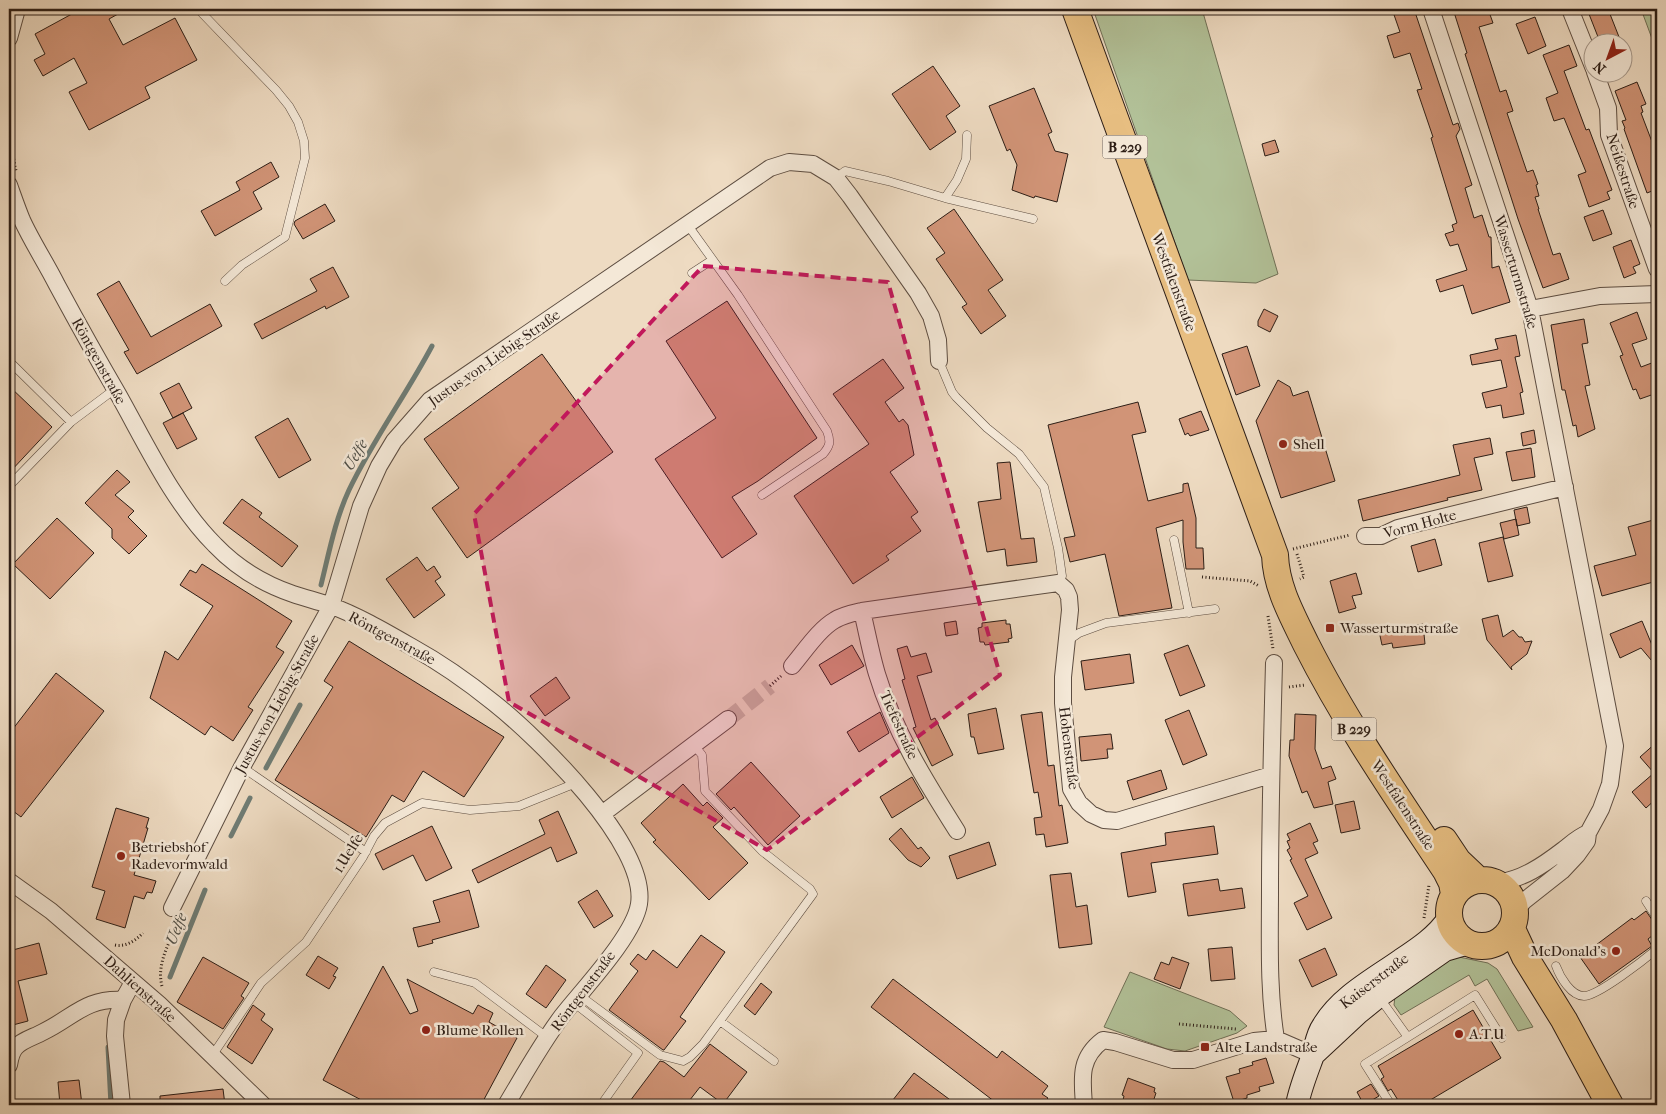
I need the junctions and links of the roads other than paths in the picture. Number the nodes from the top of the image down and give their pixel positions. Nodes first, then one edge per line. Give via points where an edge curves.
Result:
1 (17, 9) edge
2 (198, 9) edge
3 (1075, 9) edge
4 (1431, 9) edge
5 (1570, 9) edge
6 (9, 38) edge
7 (1584, 45) edge
8 (1598, 82) edge
9 (967, 135) dead end
10 (836, 178) junction
11 (13, 179) edge
12 (945, 198) junction
13 (1033, 219) dead end
14 (687, 224) junction
15 (712, 260) junction
16 (1657, 269) edge
17 (692, 273) dead end
18 (225, 281) dead end
19 (1657, 294) edge
20 (1530, 310) junction
21 (9, 361) edge
22 (939, 361) joint
23 (115, 389) junction
24 (71, 422) junction
25 (9, 486) edge
26 (1565, 487) junction
27 (762, 495) dead end
28 (1365, 536) road end
29 (1174, 540) dead end
30 (1275, 555) junction
31 (1058, 583) junction
32 (331, 606) junction
33 (1215, 609) dead end
34 (862, 611) junction
35 (1189, 613) junction
36 (1067, 642) junction
37 (1274, 662) dead end
38 (792, 666) dead end
39 (728, 719) tunnel mouth
40 (694, 745) junction
41 (242, 767) junction
42 (1271, 774) junction
43 (576, 783) junction
44 (602, 814) junction
45 (957, 832) dead end
46 (1588, 832) junction
47 (366, 852) junction
48 (9, 881) edge
49 (1488, 881) junction
50 (1646, 901) dead end
51 (1452, 906) junction
52 (172, 908) dead end
53 (1657, 918) edge
54 (1514, 920) junction
55 (1479, 945) junction
56 (1657, 949) edge
57 (1556, 966) dead end
58 (434, 972) dead end
59 (133, 982) junction
60 (1374, 990) junction
61 (576, 998) junction
62 (123, 1000) junction
63 (720, 1021) junction
64 (1407, 1036) junction
65 (548, 1038) junction
66 (1502, 1038) dead end
67 (1276, 1039) junction
68 (1313, 1055) junction
69 (212, 1056) junction
70 (774, 1061) dead end
71 (9, 1065) edge
72 (122, 1105) edge
73 (263, 1105) edge
74 (506, 1105) edge
75 (601, 1105) edge
76 (1084, 1105) edge
77 (1297, 1105) edge
78 (1391, 1105) edge
79 (1592, 1105) edge
80 (1610, 1105) edge

1 - 6 street
2 - 18 lane via 289,106 304,141 305,158 285,237 242,265
3 - 30 main road, Westfalenstraße / B 229
4 - 20 street, Wasserturmstraße
5 - 7 street, Neißestraße
8 - 16 street, Neißestraße via 1608,108 1608,135
9 - 12 lane via 966,159
10 - 12 lane via 845,171
10 - 14 street, Justus-von-Liebig-Straße via 813,164 789,162 770,168
10 - 22 street, Justus-von-Liebig-Straße via 931,316 938,340
11 - 23 street, Röntgenstraße via 22,219
12 - 13 lane
14 - 15 lane
14 - 32 street, Justus-von-Liebig-Straße via 430,400 394,441 379,466 361,506
15 - 17 lane
15 - 27 lane via 827,431 830,441 823,454
19 - 20 street via 1600,296
20 - 26 street, Wasserturmstraße
21 - 24 lane
22 - 31 lane via 956,397 1019,454 1044,487 1058,548 1062,576
23 - 24 lane
23 - 32 street, Röntgenstraße via 177,497 194,523 216,547 239,567 264,581
24 - 25 lane
26 - 28 street, Vorm Holte via 1398,528 1381,536
26 - 46 street, Wasserturmstraße via 1615,746 1610,784
29 - 35 lane
30 - 49 main road, Westfalenstraße / B 229 via 1295,581 1317,638 1346,691 1458,861
30 - 51 main road, Westfalenstraße / B 229 via 1280,587 1321,674 1446,871 1452,882
31 - 34 street
31 - 36 street, Hohenstraße via 1066,590 1070,610
32 - 41 street, Justus-von-Liebig-Straße
32 - 43 street, Röntgenstraße via 411,646 468,684 530,736
33 - 35 lane
34 - 38 street via 848,614 827,626
34 - 45 street, Tiefestraße via 877,675 896,723 919,771
35 - 36 lane via 1106,623 1079,633
36 - 42 street, Hohenstraße via 1063,703 1071,789 1091,814 1117,821
37 - 42 street
39 - 40 street
40 - 44 street
40 - 63 lane via 702,755 705,790 762,851 813,894
41 - 47 lane
41 - 52 street, Justus-von-Liebig-Straße
42 - 67 street via 1270,970
43 - 44 street, Röntgenstraße
43 - 47 lane, 1.Uelfe via 519,806 470,810 422,803 384,823
44 - 61 street, Röntgenstraße via 636,872 640,887 639,905 621,941
46 - 49 street, Wasserturmstraße via 1529,874 1512,880
46 - 54 street, Wasserturmstraße via 1587,841 1577,855 1524,901
47 - 69 lane, 1.Uelfe via 306,942 261,983
48 - 59 street, Dahlienstraße via 51,911
49 - 51 main road via 1468,882 1460,887
49 - 54 main road via 1503,886 1512,897
50 - 53 lane
51 - 55 main road via 1456,933
51 - 60 main road, Kaiserstraße via 1443,928
54 - 55 main road via 1500,941
54 - 80 main road via 1525,957
55 - 60 main road, Kaiserstraße via 1445,950
55 - 79 main road via 1497,952 1510,966
56 - 57 lane via 1604,988 1584,996 1570,988
58 - 65 lane via 475,982
59 - 62 street
59 - 69 street, Dahlienstraße
60 - 64 lane
60 - 68 main road, Kaiserstraße via 1340,1006 1323,1025
61 - 63 lane via 660,1055 683,1061 703,1044
61 - 65 street, Röntgenstraße
61 - 75 lane via 638,1053
62 - 71 street via 107,999 87,1005 21,1043 12,1052
62 - 72 street via 115,1036
63 - 70 lane
64 - 66 lane via 1475,995
64 - 78 lane via 1365,1064
65 - 74 street, Röntgenstraße
67 - 68 street
67 - 76 street via 1254,1041 1193,1060 1173,1060 1103,1040 1092,1048 1088,1056 1082,1077
68 - 77 main road, Kaiserstraße
69 - 73 street, Dahlienstraße

